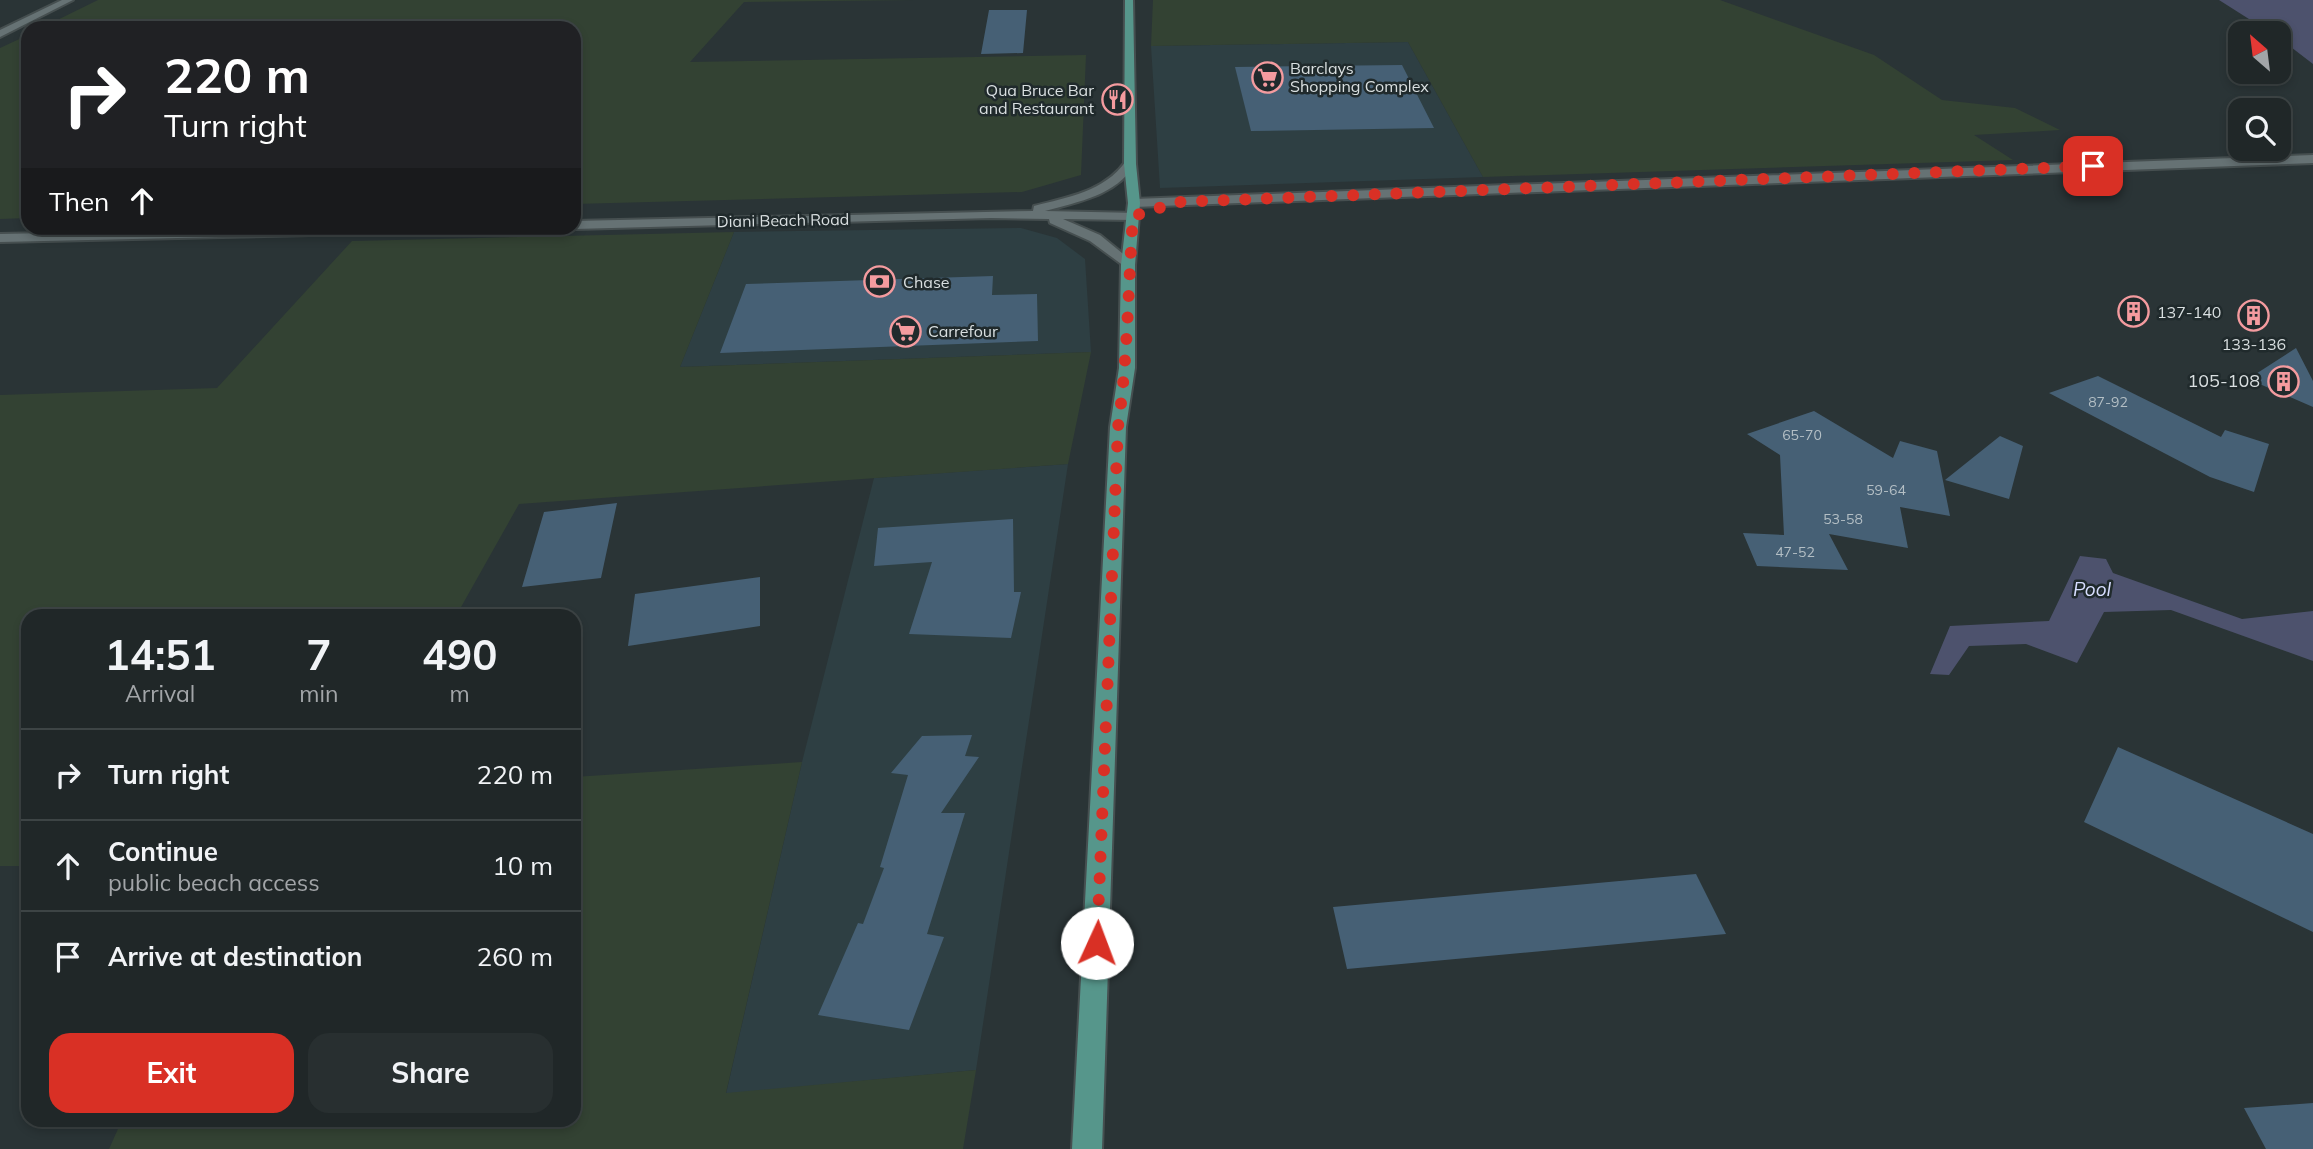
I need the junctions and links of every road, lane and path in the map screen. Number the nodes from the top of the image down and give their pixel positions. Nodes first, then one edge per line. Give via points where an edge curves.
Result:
1 (69, 0) edge
2 (1129, 0) edge
3 (26, 21) edge
4 (21, 24) edge
5 (0, 34) edge
6 (2313, 159) edge
7 (1130, 164) junction
8 (1134, 209) junction
9 (1040, 212) junction
10 (581, 225) edge
11 (133, 235) edge
12 (0, 238) edge
13 (1128, 265) junction
14 (1087, 1149) edge

1 - 3 street
2 - 7 main road
4 - 5 street
6 - 8 street, Diani Beach Road via 1179,202
7 - 8 main road
7 - 9 street via 1123,176 1096,192
8 - 9 street, Diani Beach Road
8 - 13 main road
9 - 10 street, Diani Beach Road
9 - 13 street via 1095,238
11 - 12 street
13 - 14 main road via 1127,368 1118,427

